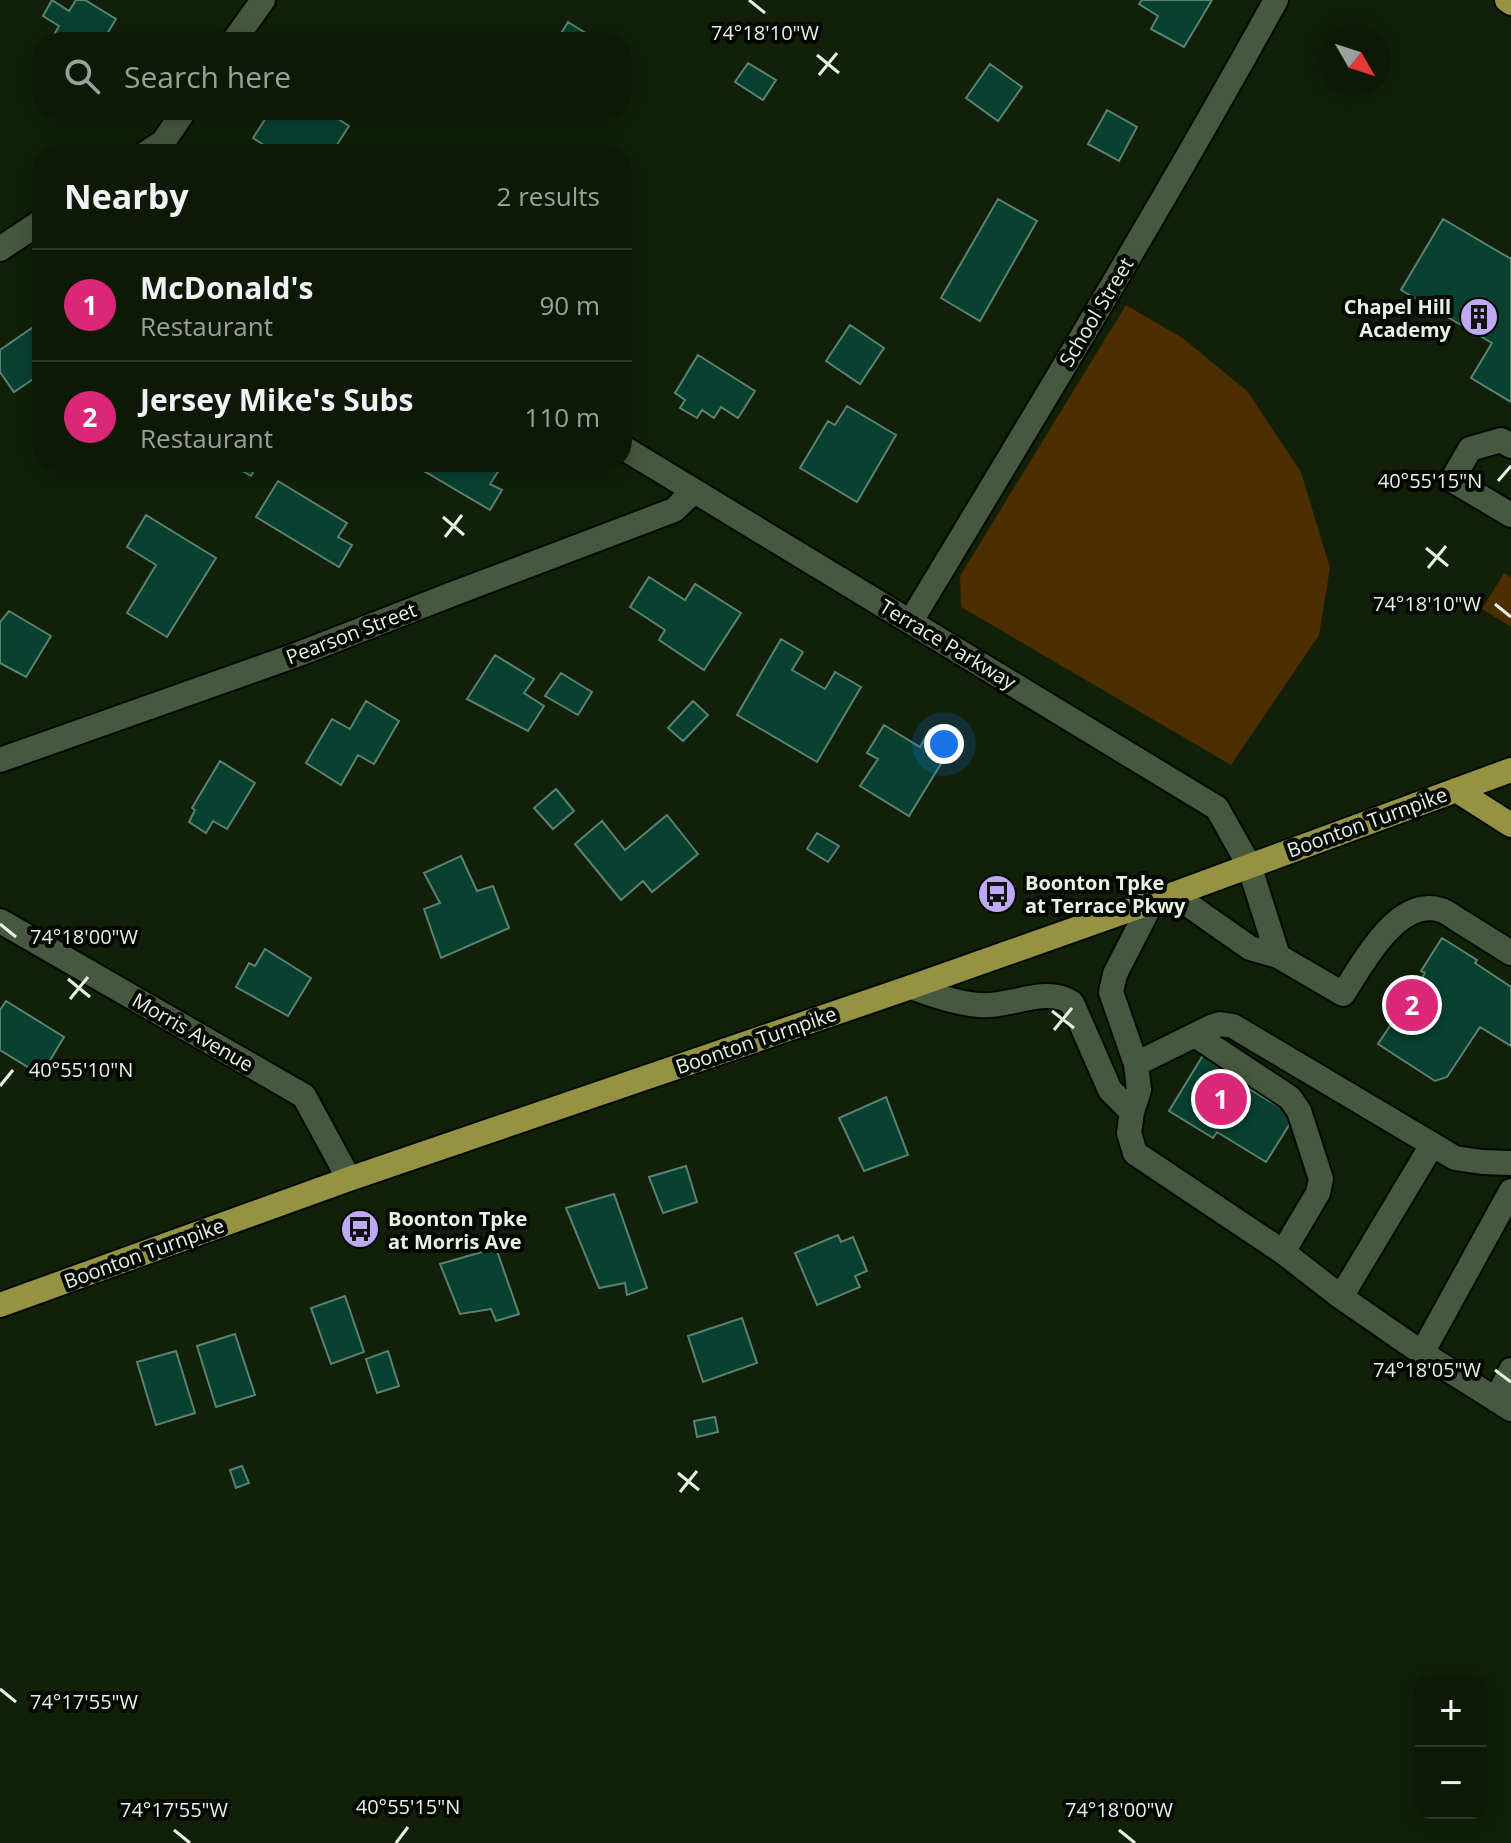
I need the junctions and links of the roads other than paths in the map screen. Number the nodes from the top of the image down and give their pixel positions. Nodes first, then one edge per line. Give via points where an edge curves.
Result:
1 (263, 0) edge
2 (1276, 0) edge
3 (240, 32) edge
4 (178, 120) edge
5 (160, 144) edge
6 (32, 228) edge
7 (0, 249) edge
8 (1511, 446) edge
9 (632, 453) edge
10 (694, 491) junction
11 (1511, 515) edge
12 (911, 621) junction
13 (0, 760) edge
14 (1511, 770) edge
15 (1456, 790) junction
16 (1511, 825) edge
17 (1249, 865) junction
18 (1162, 898) junction
19 (0, 921) edge
20 (1511, 953) edge
21 (1278, 956) junction
22 (911, 987) junction
23 (1195, 1035) junction
24 (1136, 1064) junction
25 (1132, 1112) junction
26 (1432, 1145) junction
27 (1511, 1163) edge
28 (349, 1179) junction
29 (1511, 1191) edge
30 (1283, 1252) junction
31 (1341, 1297) junction
32 (0, 1305) edge
33 (1422, 1353) junction
34 (1511, 1370) edge
35 (1503, 1405) edge

1 - 3 street
2 - 12 street, School Street
4 - 5 street
6 - 7 street
8 - 11 street via 1501,440 1470,449 1452,480
9 - 10 street, Terrace Parkway
10 - 12 street, Terrace Parkway
10 - 13 street, Pearson Street via 674,510 299,654
12 - 17 street, Terrace Parkway via 1217,808
14 - 15 main road, Boonton Turnpike
15 - 16 main road
15 - 17 main road, Boonton Turnpike
17 - 18 main road, Boonton Turnpike
17 - 21 street, Terrace Parkway
18 - 21 street via 1250,948
18 - 22 main road, Boonton Turnpike
18 - 24 street via 1115,974 1111,992
19 - 28 street, Morris Avenue via 304,1096
20 - 21 street via 1441,910 1425,909 1394,923 1381,936 1343,994
22 - 25 street via 981,1006 1063,997 1072,1003 1110,1090
22 - 28 main road, Boonton Turnpike
23 - 24 street
23 - 26 street via 1220,1024 1233,1026
23 - 30 street via 1290,1098 1299,1111 1321,1179
24 - 25 street via 1139,1090
25 - 30 street via 1129,1133 1135,1153
26 - 27 street via 1455,1158
26 - 31 street
28 - 32 main road, Boonton Turnpike
29 - 33 street
30 - 31 street
31 - 33 street
33 - 35 street
34 - 35 street

